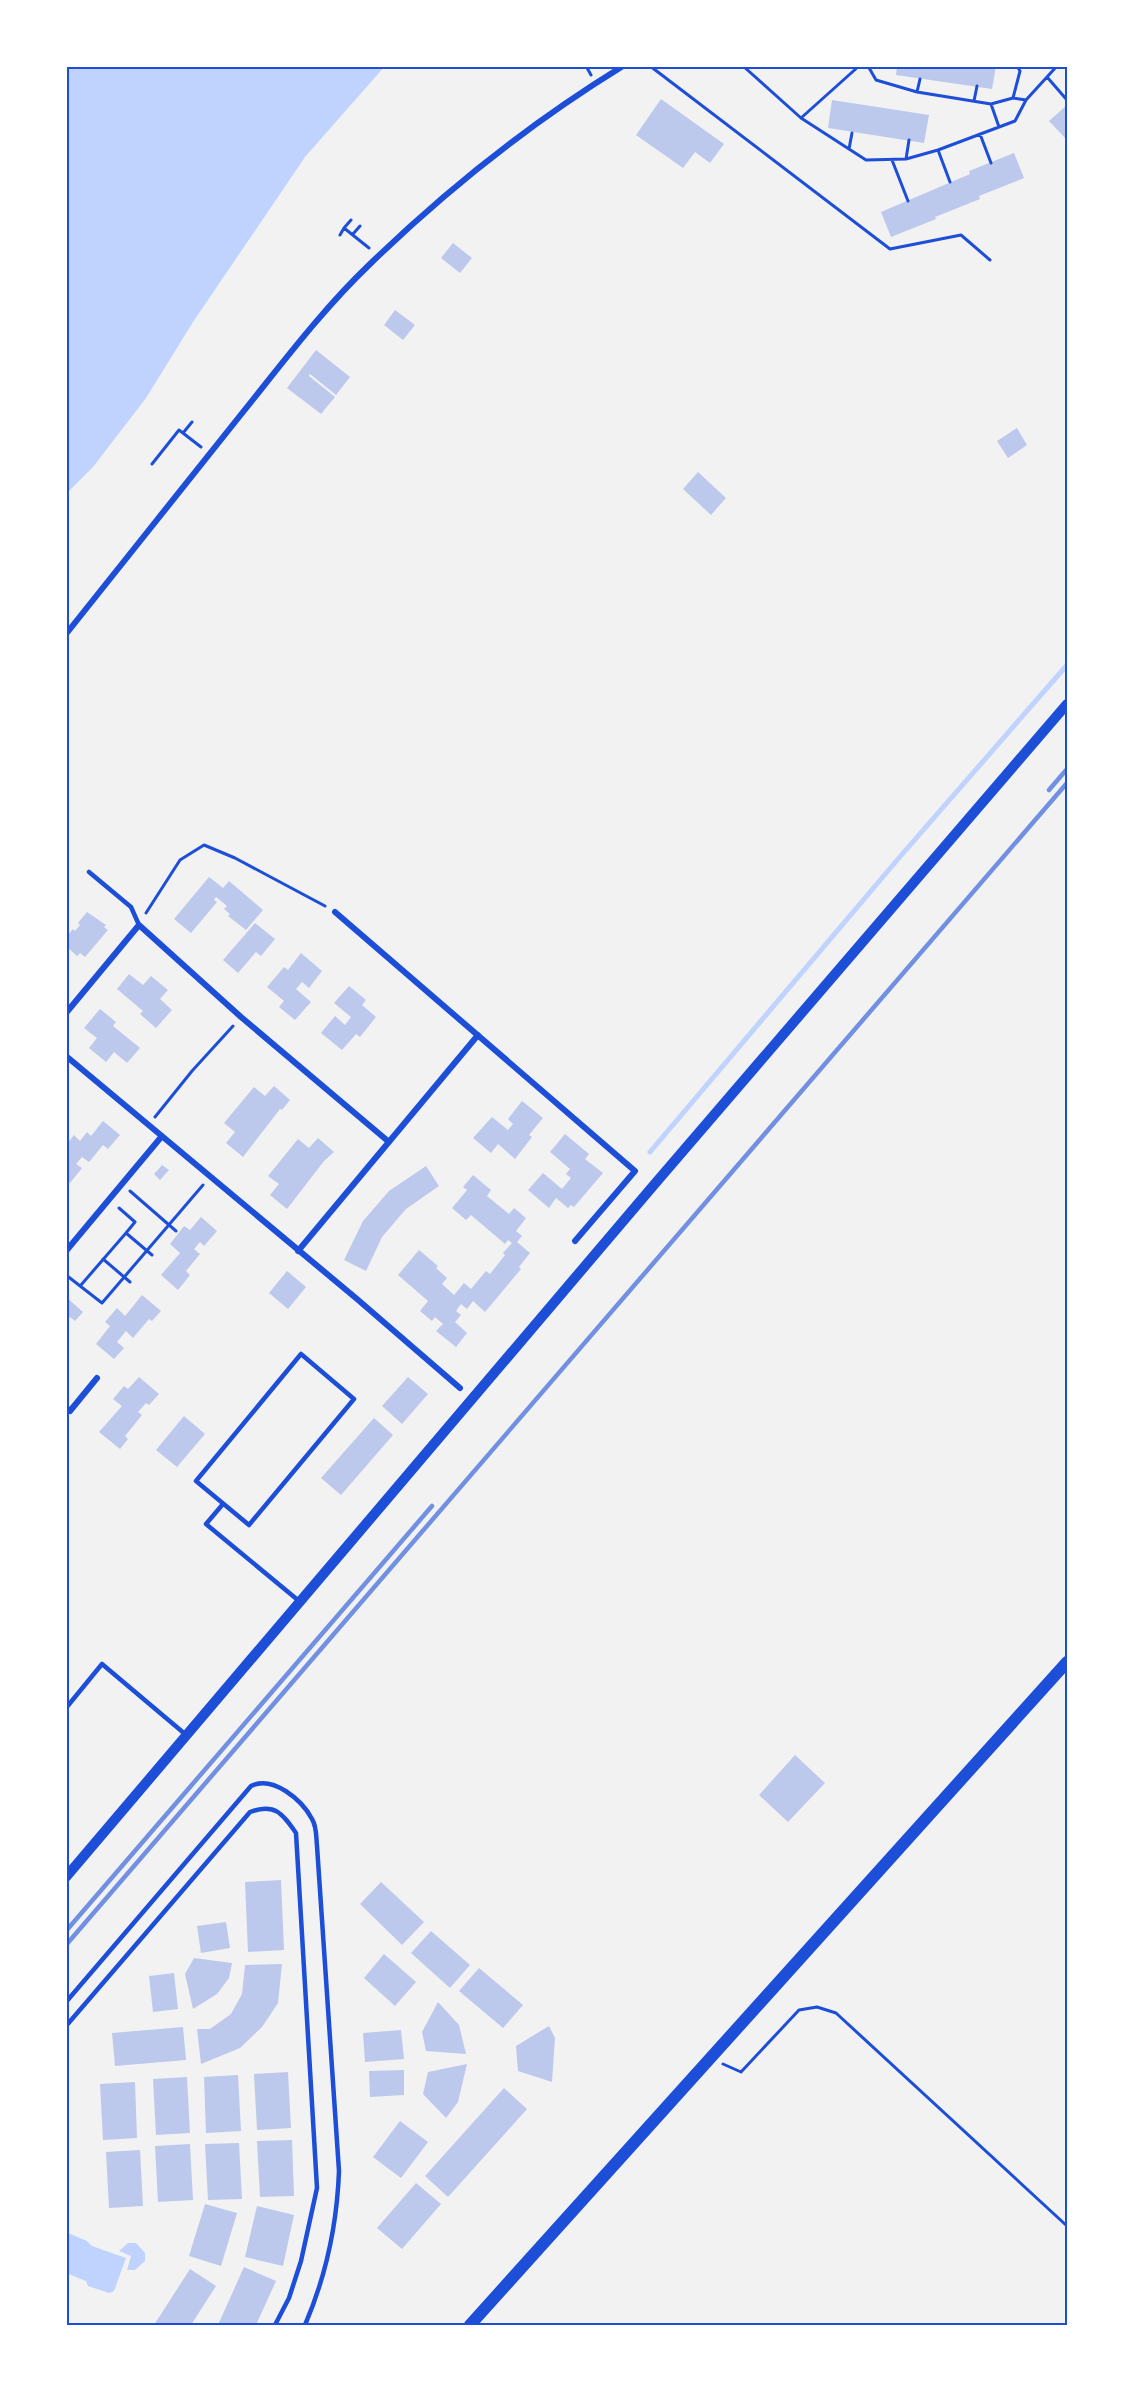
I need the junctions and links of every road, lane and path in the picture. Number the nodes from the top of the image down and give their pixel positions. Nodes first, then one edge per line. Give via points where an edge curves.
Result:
1 (623, 66) edge
2 (650, 66) edge
3 (743, 66) edge
4 (859, 66) edge
5 (868, 66) edge
6 (1017, 66) edge
7 (1058, 66) edge
8 (1047, 77) junction
9 (920, 79) dead end
10 (977, 86) dead end
11 (917, 92) junction
12 (1013, 98) junction
13 (1026, 100) junction
14 (1067, 100) edge
15 (974, 101) junction
16 (991, 104) junction
17 (801, 118) junction
18 (999, 127) junction
19 (852, 133) dead end
20 (980, 134) junction
21 (909, 140) dead end
22 (849, 149) junction
23 (938, 150) junction
24 (906, 159) junction
25 (892, 160) junction
26 (991, 162) dead end
27 (950, 182) dead end
28 (908, 201) dead end
29 (351, 220) dead end
30 (360, 226) dead end
31 (344, 228) junction
32 (353, 234) junction
33 (340, 235) dead end
34 (366, 245) dead end
35 (990, 260) dead end
36 (192, 422) dead end
37 (183, 433) junction
38 (196, 443) dead end
39 (152, 464) dead end
40 (66, 634) edge
41 (1067, 704) edge
42 (89, 872) dead end
43 (335, 912) joint
44 (139, 925) junction
45 (66, 1013) edge
46 (241, 1017) junction
47 (478, 1035) junction
48 (66, 1056) edge
49 (148, 1125) junction
50 (162, 1136) junction
51 (389, 1142) junction
52 (199, 1190) dead end
53 (169, 1225) junction
54 (176, 1231) dead end
55 (126, 1233) junction
56 (576, 1241) dead end
57 (66, 1251) edge
58 (147, 1251) junction
59 (298, 1251) junction
60 (152, 1255) dead end
61 (103, 1259) junction
62 (66, 1275) edge
63 (124, 1277) junction
64 (130, 1282) dead end
65 (81, 1285) junction
66 (97, 1378) dead end
67 (460, 1388) dead end
68 (66, 1408) edge
69 (223, 1504) junction
70 (300, 1602) junction
71 (1067, 1662) edge
72 (66, 1708) edge
73 (187, 1735) junction
74 (66, 1877) edge
75 (66, 2002) edge
76 (66, 2026) edge
77 (710, 2057) junction
78 (1067, 2226) edge
79 (275, 2325) edge
80 (305, 2325) edge
81 (470, 2325) edge

1 - 40 street via 497,154 369,265 284,361
2 - 35 path via 890,249 961,235
3 - 17 path
4 - 17 path
5 - 11 path via 876,80
6 - 12 path via 1020,71
7 - 8 path
8 - 13 path
8 - 14 path
9 - 11 path
10 - 15 path
11 - 15 path
12 - 13 path
12 - 16 path
13 - 18 path via 1015,121
15 - 16 path
16 - 18 path
17 - 22 path
18 - 20 path
19 - 22 path
20 - 23 path
20 - 26 path
21 - 24 path
22 - 25 path via 866,160
23 - 24 path
23 - 27 path
24 - 25 path
25 - 28 path
29 - 31 path
30 - 32 path
31 - 32 path
31 - 33 path
32 - 34 path
36 - 37 path
37 - 38 path
37 - 39 path via 178,430
41 - 70 street
42 - 44 lane via 131,907
43 - 44 path via 204,845 180,860
43 - 47 street
44 - 45 street
44 - 46 street
46 - 49 path
46 - 51 street
47 - 51 street
47 - 56 street via 635,1171
48 - 49 street
49 - 50 street
50 - 57 street
50 - 59 street
51 - 59 street
52 - 53 path
53 - 54 path
53 - 55 path via 132,1192 118,1208 135,1222
53 - 58 path
55 - 58 path
55 - 61 path
58 - 60 path
58 - 63 path
59 - 67 street
61 - 63 path
61 - 65 path
62 - 65 path
63 - 64 path
63 - 65 path via 102,1303
66 - 68 street via 70,1411
69 - 69 lane via 249,1526 354,1399 301,1354 196,1481
69 - 70 lane via 206,1524
70 - 73 street
71 - 77 main road
72 - 73 lane via 102,1664
73 - 74 street
75 - 80 lane via 251,1786 272,1784 309,1814 315,1825 317,1846 339,2171 328,2256
76 - 79 lane via 250,1812 271,1808 280,1812 296,1833 317,2188 302,2261
77 - 78 path via 741,2072 799,2010 817,2007 836,2013
77 - 81 main road

